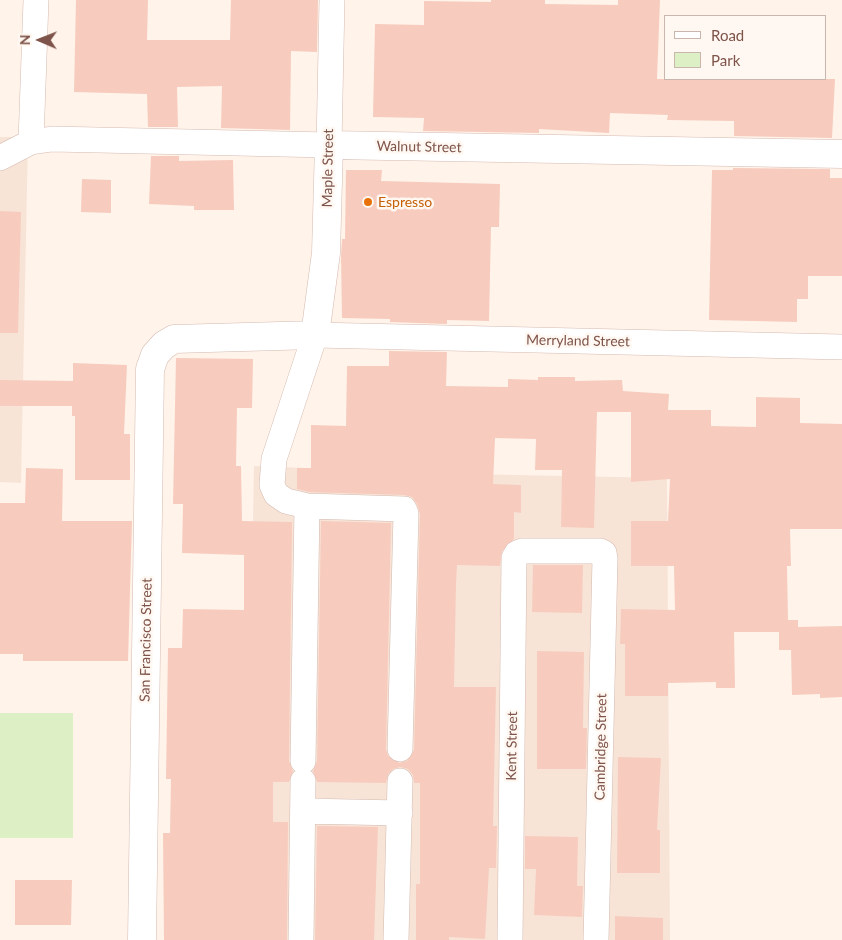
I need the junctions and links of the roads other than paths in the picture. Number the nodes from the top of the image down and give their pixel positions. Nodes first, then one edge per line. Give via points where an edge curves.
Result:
1 (36, 0) edge
2 (332, 0) edge
3 (31, 142) junction
4 (329, 146) junction
5 (842, 154) edge
6 (0, 158) edge
7 (315, 335) junction
8 (842, 347) edge
9 (307, 506) junction
10 (517, 553) joint
11 (400, 749) dead end
12 (400, 781) dead end
13 (303, 811) junction
14 (400, 813) junction
15 (142, 940) edge
16 (301, 940) edge
17 (396, 940) edge
18 (510, 940) edge
19 (596, 940) edge

1 - 3 street
2 - 4 street, Maple Street
3 - 4 street, Walnut Street via 52,139
3 - 6 street, Walnut Street
4 - 5 street, Walnut Street
4 - 7 street, Maple Street via 326,262
7 - 8 street, Merryland Street
7 - 9 street via 271,476 276,494 286,501
7 - 15 street, San Francisco Street via 174,339 164,345 150,369
9 - 11 street via 404,509 406,514
9 - 13 street
10 - 18 street, Kent Street via 514,558
10 - 19 street, Cambridge Street via 604,553
12 - 14 street
13 - 14 street
13 - 16 street
14 - 17 street

